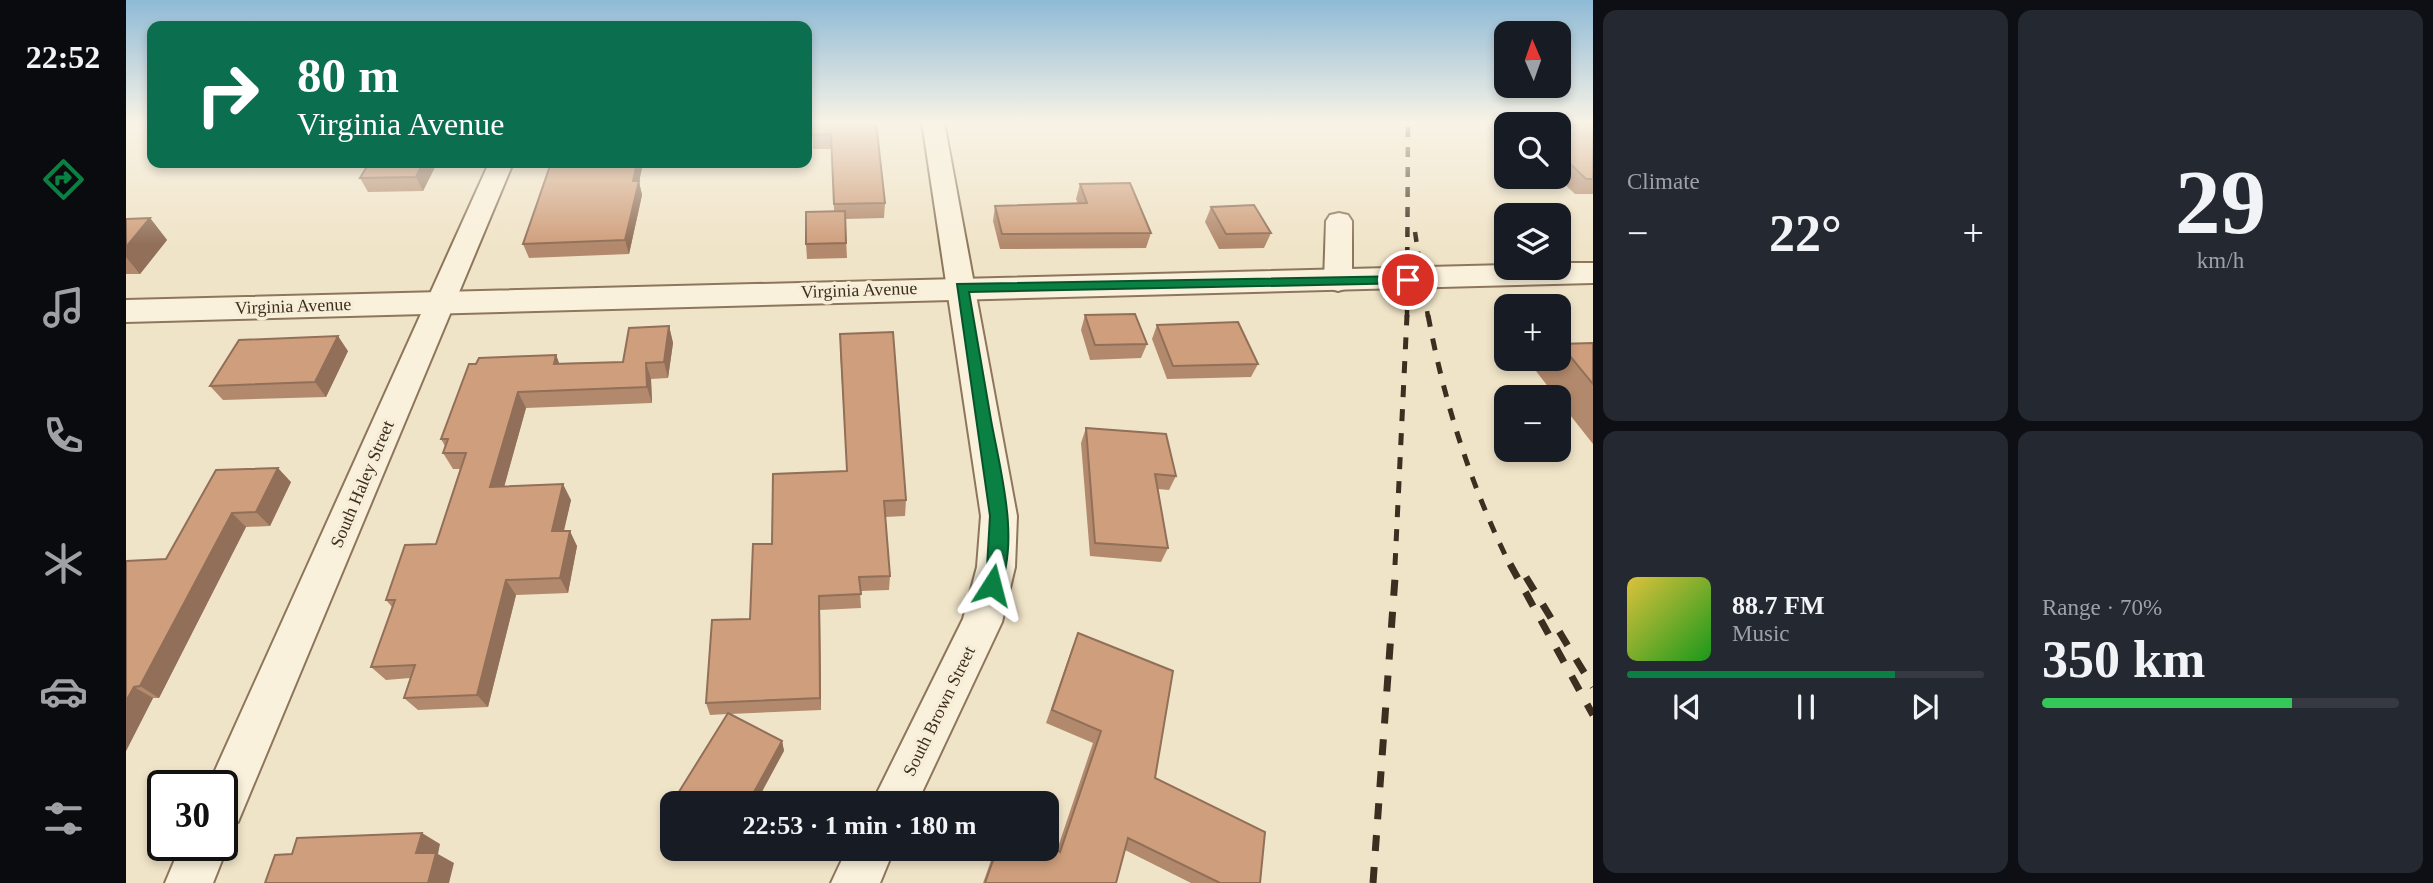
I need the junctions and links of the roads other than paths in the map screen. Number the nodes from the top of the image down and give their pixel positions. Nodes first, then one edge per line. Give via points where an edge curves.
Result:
1 (940, 163) edge
2 (499, 168) edge
3 (1339, 221) dead end
4 (1593, 274) edge
5 (1338, 282) junction
6 (962, 288) junction
7 (441, 302) junction
8 (126, 311) edge
9 (238, 770) edge
10 (900, 791) edge
11 (198, 861) edge
12 (865, 861) edge
13 (189, 883) edge
14 (855, 883) edge

1 - 6 street, South Brown Street
2 - 7 street, South Haley Street
3 - 5 street
4 - 5 street, Virginia Avenue
5 - 6 street, Virginia Avenue
6 - 7 street, Virginia Avenue
6 - 10 street, South Brown Street via 999,516 996,567 982,622
7 - 8 street, Virginia Avenue
7 - 9 street, South Haley Street
11 - 13 street
12 - 14 street

